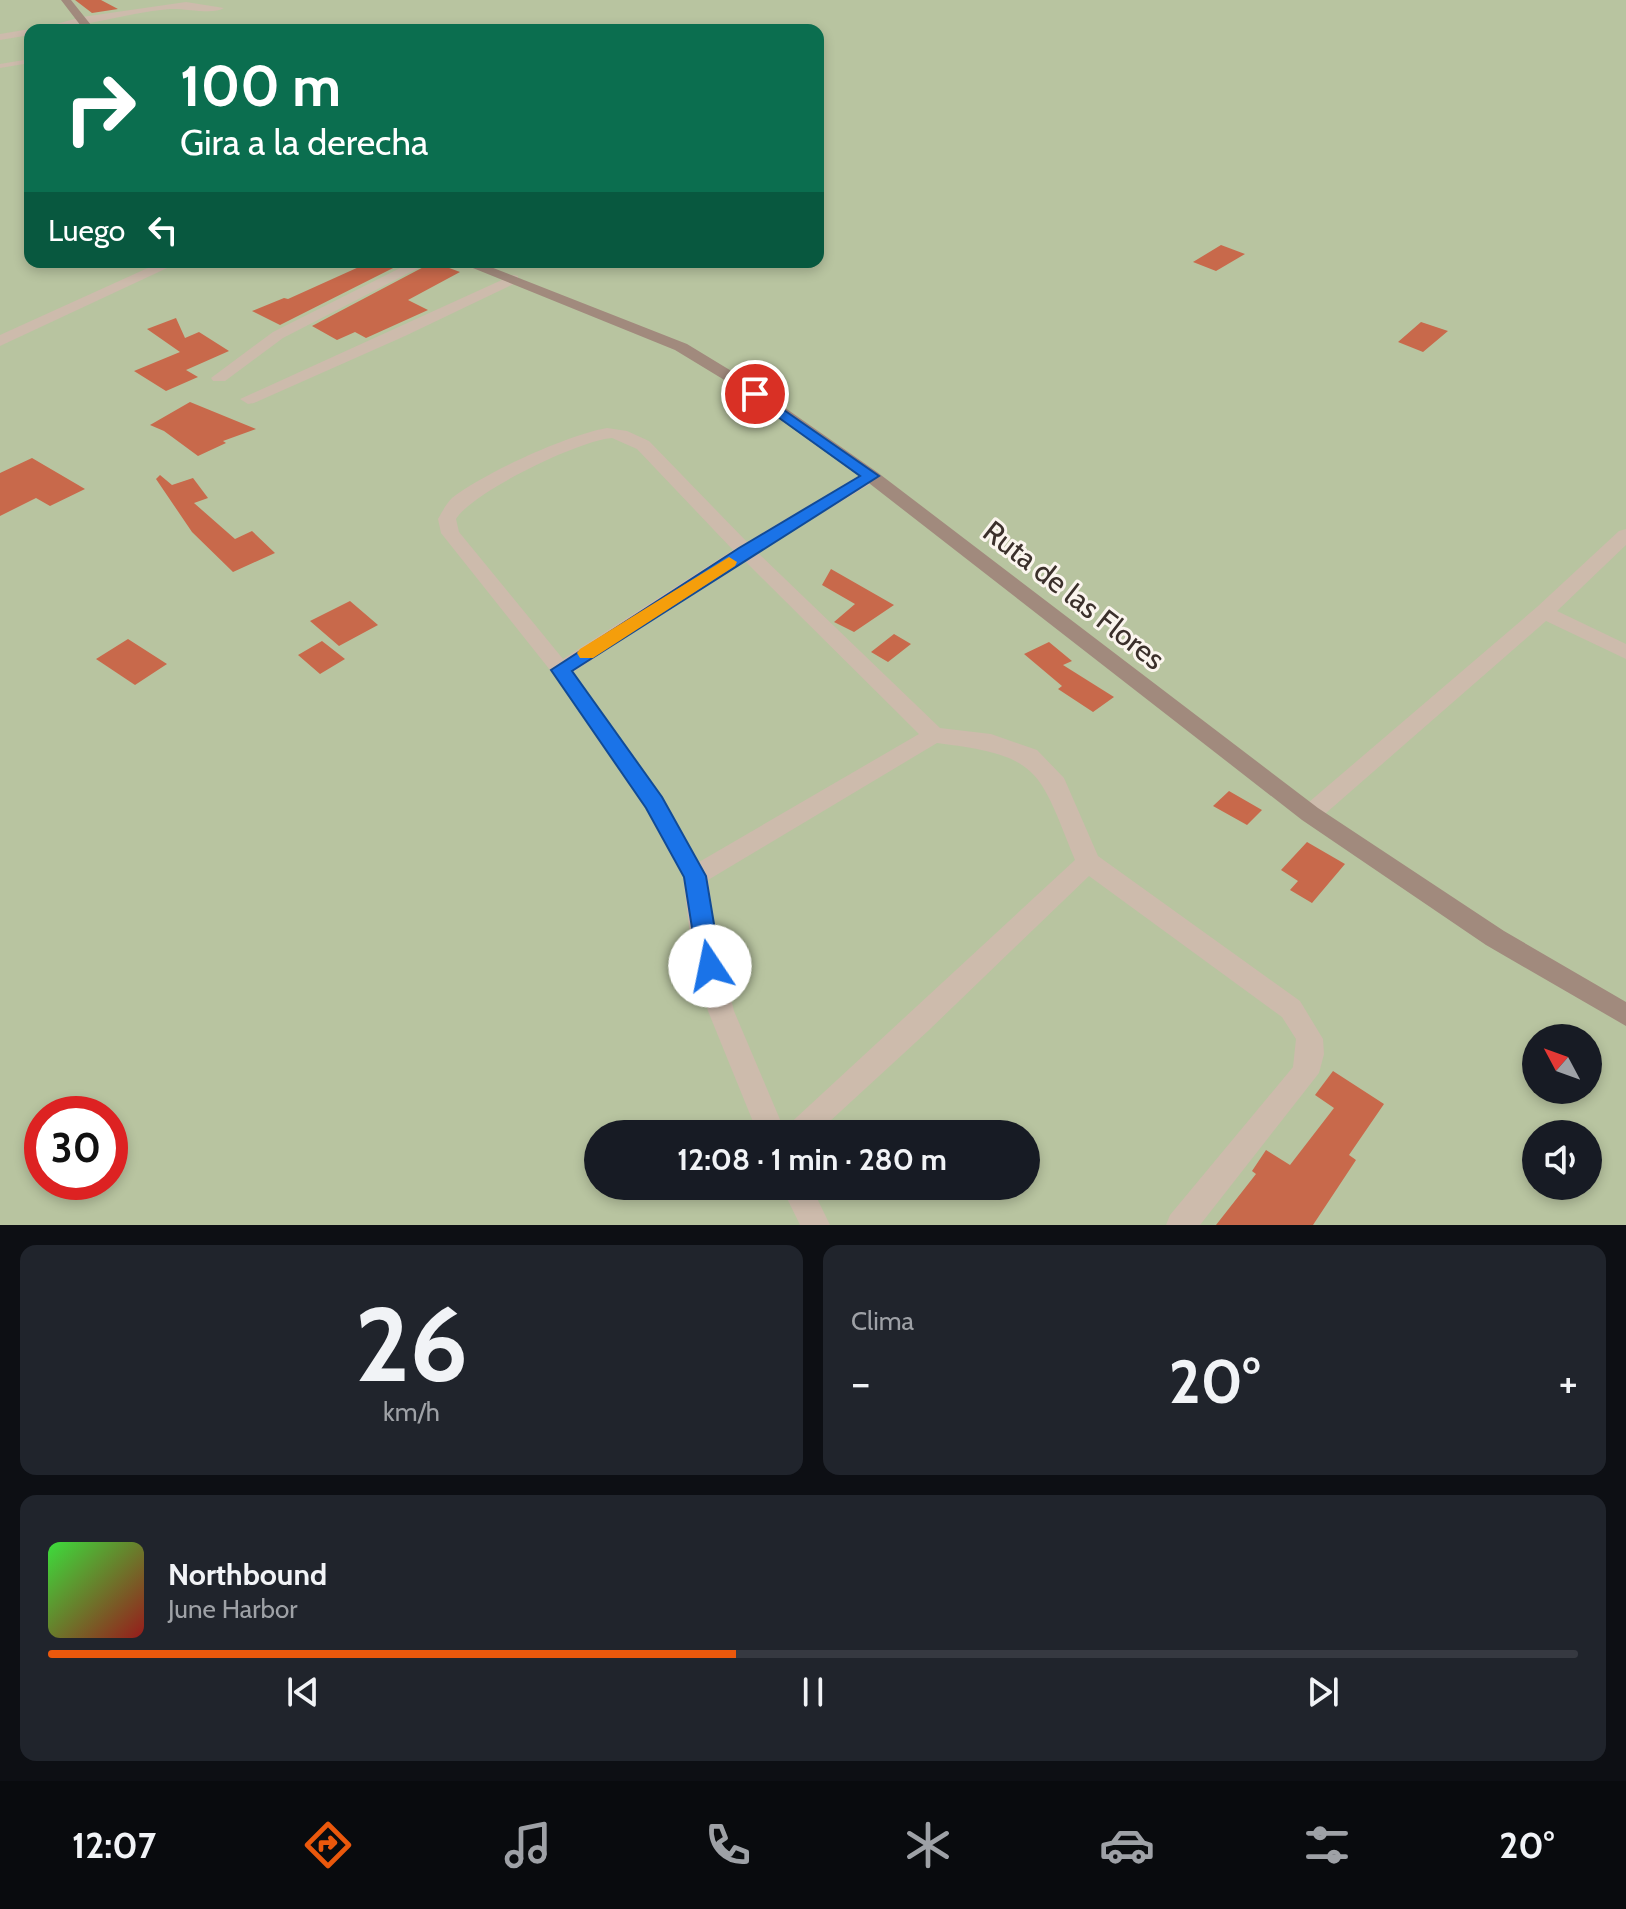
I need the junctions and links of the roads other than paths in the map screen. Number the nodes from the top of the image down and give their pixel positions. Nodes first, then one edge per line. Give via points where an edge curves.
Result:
1 (66, 0) edge
2 (219, 8) dead end
3 (85, 24) edge
4 (24, 33) edge
5 (0, 37) edge
6 (24, 62) edge
7 (0, 66) edge
8 (160, 268) edge
9 (411, 268) edge
10 (482, 268) edge
11 (513, 279) junction
12 (0, 341) edge
13 (219, 378) dead end
14 (248, 399) dead end
15 (871, 476) junction
16 (1626, 535) edge
17 (745, 551) junction
18 (1544, 612) junction
19 (1626, 652) edge
20 (561, 670) junction
21 (934, 735) junction
22 (1310, 814) junction
23 (1088, 862) junction
24 (695, 876) junction
25 (1626, 1015) edge
26 (766, 1120) edge
27 (812, 1120) edge
28 (803, 1200) edge
29 (815, 1225) edge
30 (1181, 1225) edge

1 - 3 main road
2 - 3 street via 183,2
4 - 5 street
6 - 7 lane
8 - 12 street
9 - 13 street via 278,335
10 - 11 main road, Ruta de las Flores
11 - 14 street
11 - 15 main road, Ruta de las Flores via 681,347
15 - 17 street
15 - 22 main road, Ruta de las Flores
16 - 18 street
17 - 20 street
17 - 20 street via 629,436 589,436 474,492 456,504 447,519 450,533
17 - 21 street
18 - 19 street
18 - 22 street
20 - 24 street via 654,803
21 - 23 street via 991,742 1029,756 1056,784
21 - 24 street
22 - 25 main road, Ruta de las Flores via 1495,938
23 - 27 street
23 - 30 street via 1291,1009 1308,1030 1312,1053 1305,1073
24 - 26 street via 704,944 721,1011
28 - 29 street

